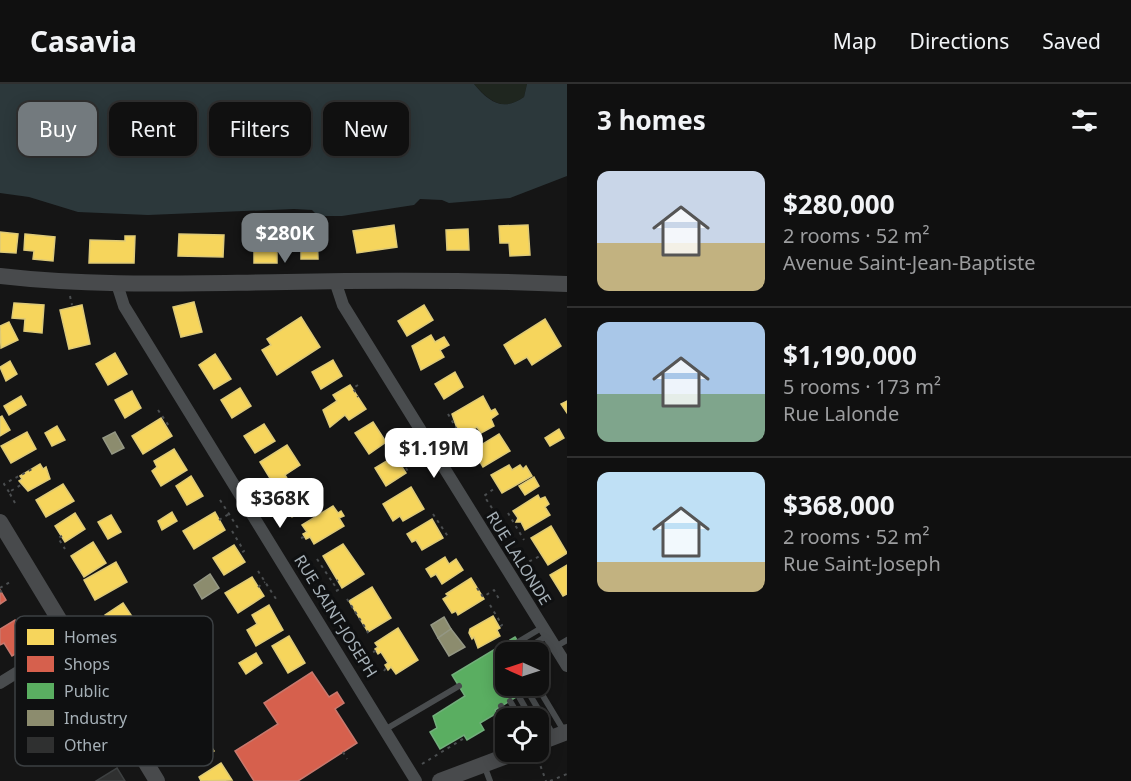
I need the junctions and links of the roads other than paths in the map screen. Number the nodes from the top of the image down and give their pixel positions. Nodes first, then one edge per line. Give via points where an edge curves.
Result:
1 (0, 276) edge
2 (335, 281) junction
3 (117, 284) junction
4 (567, 284) edge
5 (0, 522) edge
6 (57, 616) edge
7 (546, 631) junction
8 (567, 640) edge
9 (518, 642) dead end
10 (534, 642) edge
11 (555, 646) junction
12 (567, 666) edge
13 (15, 674) edge
14 (0, 683) edge
15 (459, 686) dead end
16 (510, 700) dead end
17 (514, 708) edge
18 (386, 729) junction
19 (495, 760) edge
20 (484, 764) junction
21 (148, 766) edge
22 (414, 776) edge
23 (446, 780) edge
24 (157, 781) edge
25 (490, 781) edge

1 - 3 street
2 - 3 street
2 - 4 street
2 - 7 street, RUE LALONDE via 343,304
3 - 18 street, RUE SAINT-JOSEPH via 124,306
5 - 6 street
7 - 9 lane
7 - 10 lane
7 - 11 street, RUE LALONDE
8 - 11 lane
11 - 12 street, RUE LALONDE
13 - 14 street
15 - 18 lane
16 - 17 lane
18 - 22 street, RUE SAINT-JOSEPH
19 - 20 street
20 - 23 street
20 - 25 lane
21 - 24 street

